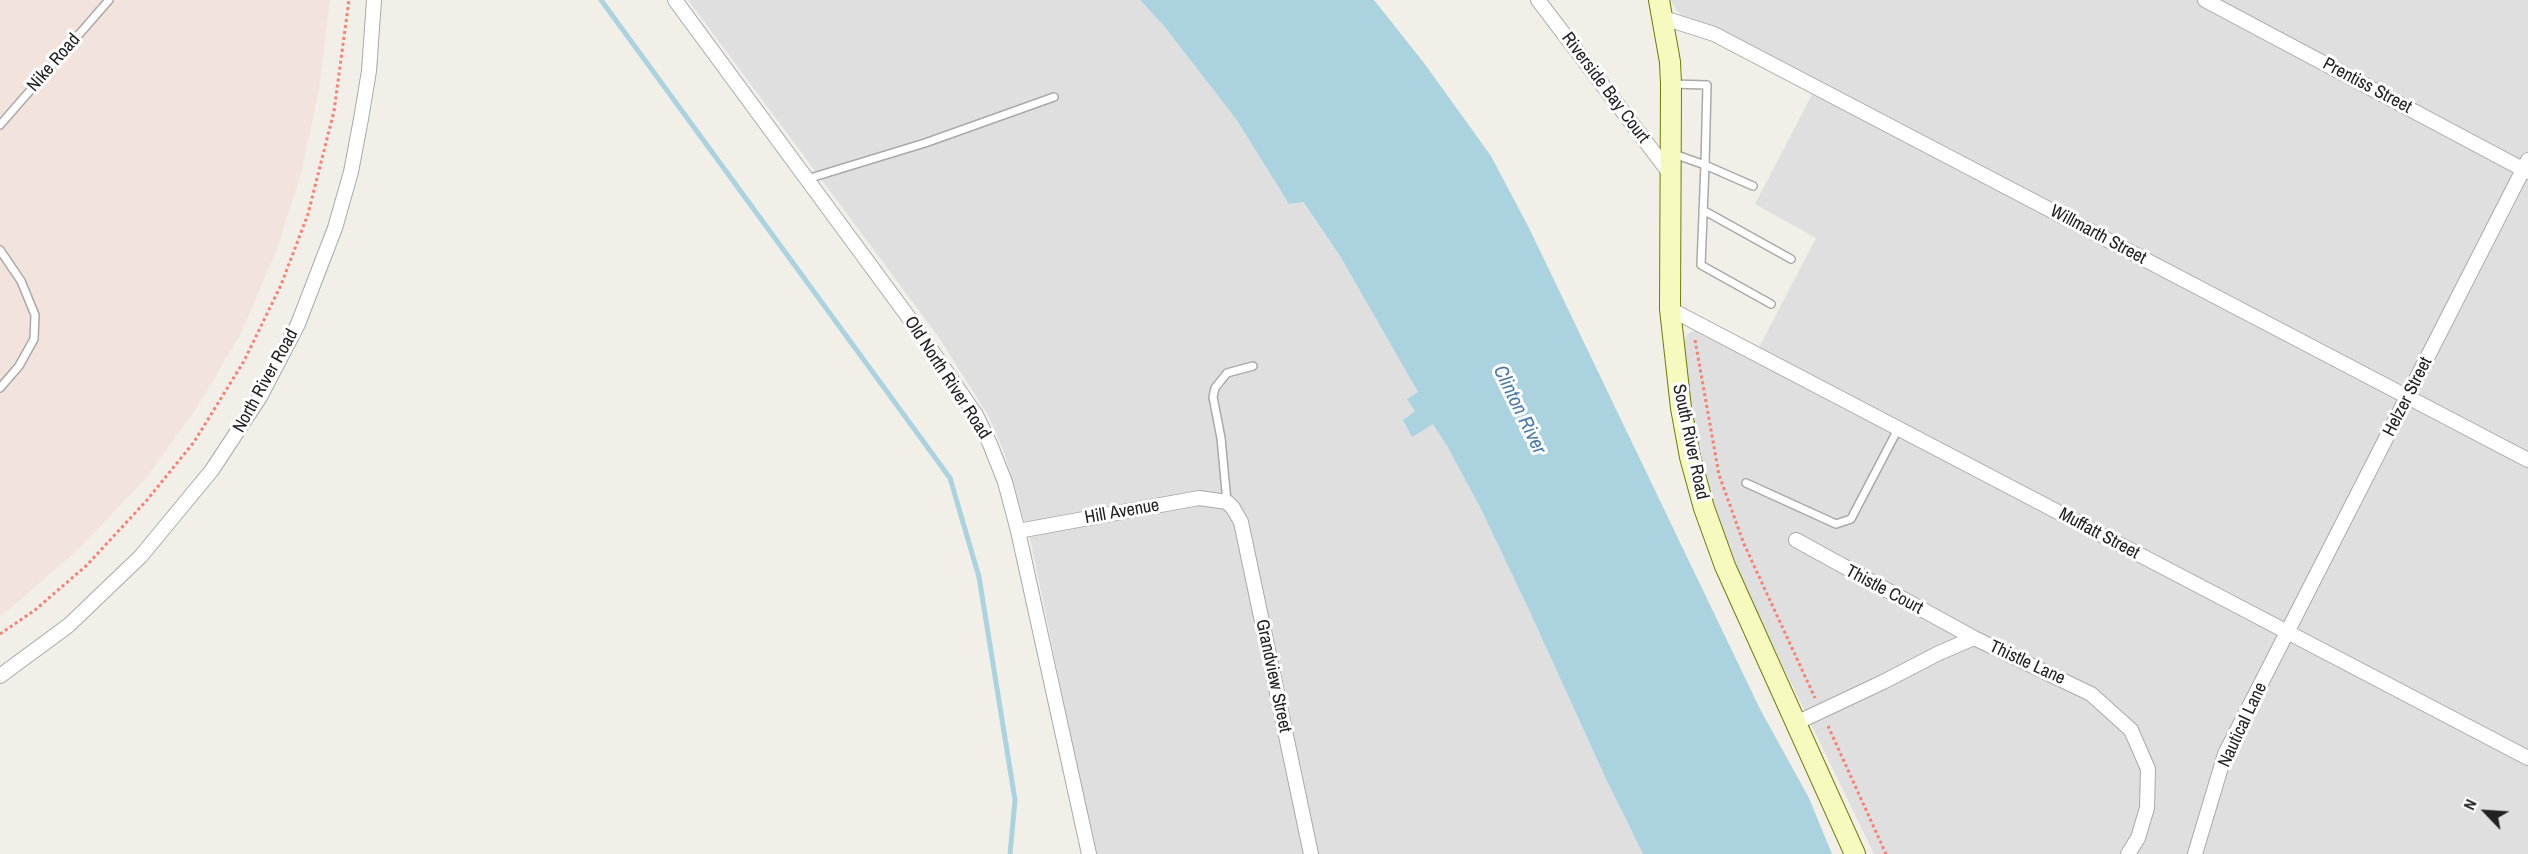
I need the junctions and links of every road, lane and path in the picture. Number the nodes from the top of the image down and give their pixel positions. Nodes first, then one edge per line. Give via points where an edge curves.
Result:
1 (109, 0) edge
2 (349, 0) edge
3 (374, 0) edge
4 (675, 0) edge
5 (1538, 0) edge
6 (2205, 0) edge
7 (1661, 9) edge
8 (1671, 84) junction
9 (1053, 97) dead end
10 (0, 125) edge
11 (1671, 153) junction
12 (1705, 165) junction
13 (2526, 167) edge
14 (1671, 175) junction
15 (807, 178) junction
16 (1753, 186) dead end
17 (1703, 210) junction
18 (0, 250) edge
19 (1791, 259) dead end
20 (1771, 304) dead end
21 (1670, 309) junction
22 (1692, 320) junction
23 (1253, 366) dead end
24 (0, 388) edge
25 (2408, 397) junction
26 (1898, 429) junction
27 (2528, 460) edge
28 (1746, 483) dead end
29 (1227, 502) junction
30 (1018, 531) junction
31 (1796, 540) dead end
32 (2287, 633) junction
33 (0, 634) edge
34 (1974, 638) junction
35 (0, 676) edge
36 (1821, 711) junction
37 (1796, 723) junction
38 (2528, 758) edge
39 (1089, 854) edge
40 (1311, 854) edge
41 (1855, 854) edge
42 (1886, 854) edge
43 (2128, 854) edge
44 (2195, 854) edge

1 - 10 lane, Nike Road
2 - 33 path via 334,111 308,214 281,285 244,361 194,442 147,500 87,564 35,610
3 - 35 street, North River Road via 362,119 335,228 298,324 260,397 212,470 141,556 69,625
4 - 15 street, Old North River Road
5 - 14 street, Riverside Bay Court
6 - 13 street, Prentiss Street
7 - 8 street, South River Road
7 - 25 street, Willmarth Street
8 - 11 street, South River Road
8 - 12 lane via 1707,85
9 - 15 lane via 925,143
11 - 12 lane
11 - 14 street, South River Road
12 - 16 lane
12 - 17 lane
13 - 25 street, Helzer Street
14 - 21 street, South River Road
15 - 30 street, Old North River Road via 976,415 1005,482
17 - 19 lane
17 - 20 lane via 1701,265
18 - 24 lane via 21,281 35,315 34,339 19,366
21 - 22 street, Muffatt Street
21 - 37 street, South River Road via 1681,408 1704,508
22 - 26 street, Muffatt Street
22 - 36 path via 1719,474 1744,544
23 - 29 lane via 1227,373 1213,397
25 - 27 street, Willmarth Street
25 - 32 street, Helzer Street
26 - 28 lane via 1851,519 1836,524
26 - 32 street, Muffatt Street
29 - 30 street, Hill Avenue via 1199,498
29 - 40 street, Grandview Street via 1241,522
30 - 39 street, Old North River Road
31 - 34 street, Thistle Court
32 - 38 street, Muffatt Street
32 - 44 street, Nautical Lane via 2226,754
34 - 36 street, Thistle Lane
34 - 43 street, Thistle Lane via 2091,694 2131,730 2148,769 2147,808 2138,838
36 - 37 street, Thistle Lane
36 - 42 path
37 - 41 street, South River Road

